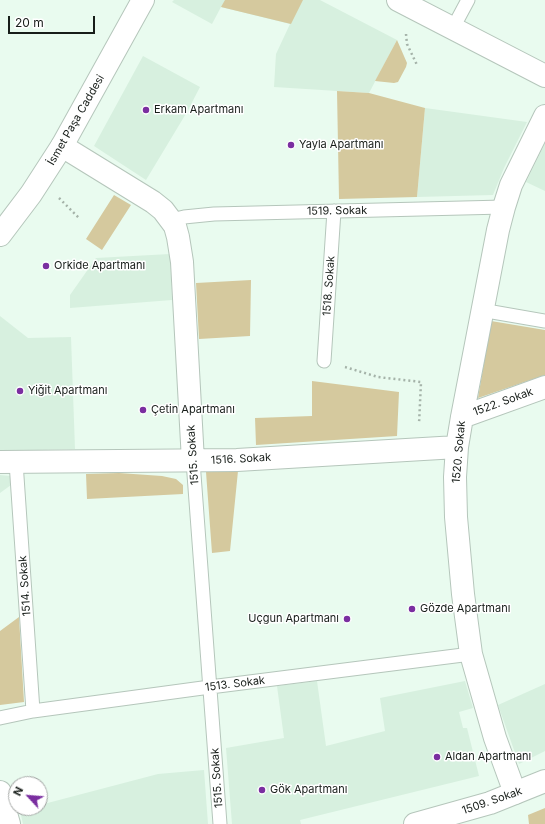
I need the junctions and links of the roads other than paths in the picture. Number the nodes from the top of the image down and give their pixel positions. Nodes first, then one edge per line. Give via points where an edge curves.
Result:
1 (143, 0) edge
2 (398, 0) edge
3 (468, 0) edge
4 (453, 28) junction
5 (545, 76) edge
6 (545, 116) edge
7 (62, 146) junction
8 (504, 207) junction
9 (334, 210) junction
10 (171, 220) junction
11 (0, 235) edge
12 (482, 310) junction
13 (545, 321) edge
14 (324, 360) road end
15 (545, 387) edge
16 (462, 417) junction
17 (457, 447) junction
18 (193, 461) junction
19 (8, 462) edge
20 (471, 654) junction
21 (210, 687) junction
22 (33, 711) junction
23 (0, 718) edge
24 (545, 781) edge
25 (0, 792) edge
26 (515, 793) junction
27 (9, 824) edge
28 (220, 824) edge
29 (415, 824) edge

1 - 7 street, İsmet Paşa Caddesi
2 - 4 street
3 - 4 lane
4 - 5 street
6 - 8 street, 1520. Sokak via 521,163
7 - 10 street, 1515. Sokak via 153,202
7 - 11 street, İsmet Paşa Caddesi via 31,194
8 - 9 lane, 1519. Sokak
8 - 12 street, 1520. Sokak
9 - 10 lane, 1519. Sokak via 214,214
9 - 14 lane, 1518. Sokak
10 - 18 street, 1515. Sokak via 182,252
12 - 13 lane
12 - 16 street, 1520. Sokak
15 - 16 street, 1522. Sokak
16 - 17 street, 1520. Sokak
17 - 18 street, 1516. Sokak
17 - 20 street, 1520. Sokak via 456,517
18 - 19 street, 1516. Sokak
18 - 21 lane, 1515. Sokak
19 - 22 lane, 1514. Sokak
20 - 21 lane, 1513. Sokak
20 - 26 street, 1520. Sokak via 495,738
21 - 22 lane, 1513. Sokak
21 - 28 lane, 1515. Sokak
22 - 23 lane, 1513. Sokak
24 - 26 street, 1509. Sokak
25 - 27 street
26 - 29 street, 1509. Sokak via 490,803

